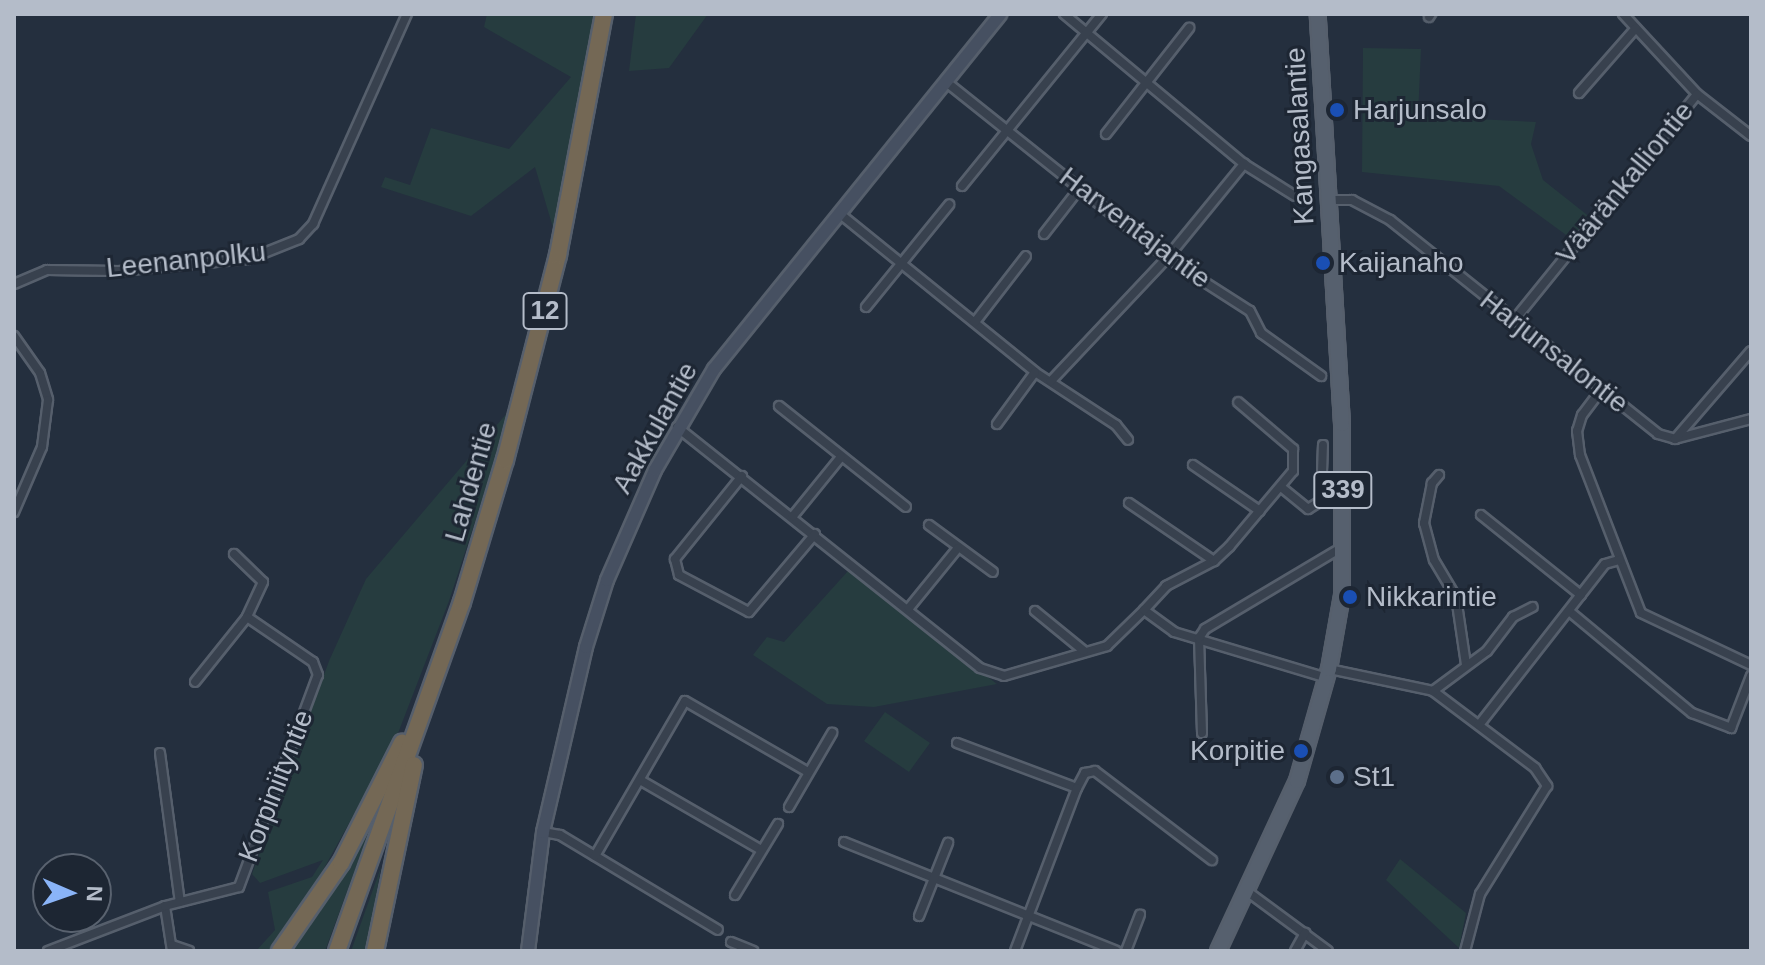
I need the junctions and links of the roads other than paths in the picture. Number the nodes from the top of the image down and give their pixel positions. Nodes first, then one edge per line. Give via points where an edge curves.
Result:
1 (407, 14) edge
2 (604, 14) edge
3 (1000, 14) edge
4 (1064, 14) edge
5 (1102, 14) edge
6 (1318, 14) edge
7 (1623, 14) edge
8 (1189, 28) dead end
9 (1636, 28) junction
10 (1087, 32) junction
11 (945, 81) junction
12 (1147, 81) junction
13 (1579, 93) dead end
14 (1697, 94) junction
15 (1005, 130) junction
16 (1106, 134) dead end
17 (1751, 136) edge
18 (1244, 164) junction
19 (962, 186) dead end
20 (1079, 189) junction
21 (1295, 196) dead end
22 (1329, 200) junction
23 (949, 205) dead end
24 (839, 213) junction
25 (1044, 234) dead end
26 (1026, 256) dead end
27 (1167, 258) junction
28 (900, 262) junction
29 (14, 284) edge
30 (866, 307) dead end
31 (1515, 319) junction
32 (975, 322) junction
33 (14, 336) edge
34 (1751, 351) edge
35 (1035, 372) junction
36 (1321, 376) dead end
37 (1051, 381) junction
38 (1601, 390) junction
39 (1238, 402) dead end
40 (779, 406) dead end
41 (1751, 419) edge
42 (997, 424) dead end
43 (677, 427) junction
44 (1675, 439) junction
45 (1128, 440) dead end
46 (1323, 445) dead end
47 (841, 457) junction
48 (1193, 465) dead end
49 (1439, 475) dead end
50 (742, 476) junction
51 (1281, 487) junction
52 (1129, 503) dead end
53 (906, 507) dead end
54 (1260, 511) junction
55 (14, 512) edge
56 (1481, 515) dead end
57 (793, 516) junction
58 (929, 525) dead end
59 (815, 534) junction
60 (958, 548) junction
61 (1336, 551) dead end
62 (234, 554) dead end
63 (1619, 560) junction
64 (1214, 561) junction
65 (993, 572) dead end
66 (1581, 595) junction
67 (462, 602) junction
68 (1533, 607) dead end
69 (909, 608) junction
70 (1144, 610) junction
71 (1035, 611) dead end
72 (1569, 611) junction
73 (247, 617) junction
74 (1199, 638) junction
75 (1084, 651) junction
76 (1466, 665) junction
77 (1751, 665) edge
78 (1328, 674) junction
79 (1751, 676) edge
80 (195, 682) dead end
81 (1433, 691) junction
82 (1479, 725) junction
83 (832, 733) dead end
84 (1202, 733) dead end
85 (957, 743) dead end
86 (160, 753) dead end
87 (808, 772) junction
88 (640, 780) junction
89 (1077, 788) junction
90 (789, 807) dead end
91 (778, 824) dead end
92 (543, 832) junction
93 (844, 842) dead end
94 (948, 843) dead end
95 (761, 850) junction
96 (595, 856) junction
97 (1212, 860) dead end
98 (935, 878) junction
99 (1248, 892) junction
100 (735, 895) dead end
101 (180, 902) junction
102 (165, 906) junction
103 (1140, 915) dead end
104 (919, 916) dead end
105 (1029, 916) junction
106 (718, 930) dead end
107 (1305, 933) junction
108 (731, 942) dead end
109 (172, 948) edge
110 (48, 951) edge
111 (189, 951) edge
112 (280, 951) edge
113 (337, 951) edge
114 (375, 951) edge
115 (528, 951) edge
116 (753, 951) edge
117 (1015, 951) edge
118 (1116, 951) edge
119 (1126, 951) edge
120 (1218, 951) edge
121 (1295, 951) edge
122 (1328, 951) edge
123 (1465, 951) edge

1 - 29 street, Leenanpolku via 313,224 299,239 249,259 119,271 47,270
2 - 67 highway, Lahdentie / 12 via 543,320
3 - 11 street, Aakkulantie
4 - 10 street
5 - 10 street
6 - 22 main road, Kangasalantie / 339
7 - 9 street, Vääränkalliontie
8 - 12 street
9 - 13 street
9 - 14 street, Vääränkalliontie
10 - 12 street
10 - 15 street
11 - 15 street, Harventajantie
11 - 24 street, Aakkulantie
12 - 16 street
12 - 18 street
14 - 17 street
14 - 31 street, Vääränkalliontie
15 - 19 street
15 - 20 street, Harventajantie
18 - 21 street
18 - 27 street
20 - 25 street
20 - 27 street, Harventajantie
22 - 31 street, Harjunsalontie via 1352,200 1383,216
22 - 78 main road, Kangasalantie / 339 via 1344,534 1342,595
23 - 28 street
24 - 28 street
24 - 43 street, Aakkulantie via 714,369
26 - 32 street
27 - 36 street, Harventajantie via 1250,311 1261,333
27 - 37 street
28 - 30 street
28 - 32 street
31 - 38 street, Harjunsalontie
32 - 35 street
33 - 55 street via 40,373 48,400 42,447
34 - 44 street
35 - 37 street
35 - 42 street
37 - 45 street via 1116,425
38 - 44 street, Harjunsalontie via 1658,434
38 - 63 street via 1577,431 1580,455
39 - 51 street via 1293,449 1293,471
40 - 47 street
41 - 44 street
43 - 50 street
43 - 92 street, Aakkulantie via 633,517 596,612
46 - 51 street via 1321,501 1308,509
47 - 53 street
47 - 57 street
48 - 54 street
49 - 76 street via 1432,483 1424,523 1434,560 1456,597
50 - 57 street
50 - 59 street via 675,559 679,575 749,612
51 - 54 street
52 - 64 street
54 - 64 street
56 - 66 street
57 - 59 street
58 - 60 street
59 - 69 street
60 - 65 street
60 - 69 street
61 - 74 street via 1209,626
62 - 73 street via 263,582
63 - 66 street via 1605,564
63 - 77 street via 1641,613
64 - 70 street via 1166,586
66 - 72 street
67 - 112 highway via 359,831
67 - 113 highway, Lahdentie / 12
67 - 114 highway via 401,814
68 - 76 street via 1513,617 1487,651
69 - 75 street via 980,668 1004,676
70 - 74 street via 1174,632
70 - 75 street via 1107,646
71 - 75 street
72 - 79 street via 1692,713 1731,728
72 - 82 street
73 - 80 street
73 - 101 street, Korpiniityntie via 301,652 318,675 239,887
74 - 78 street
74 - 84 street
76 - 81 street
78 - 81 street
78 - 99 main road, Kangasalantie / 339 via 1296,786
81 - 82 street
82 - 123 street via 1535,768 1547,786 1480,894
83 - 87 street
85 - 89 street
86 - 101 street
87 - 88 street via 685,701
87 - 90 street
88 - 95 street
88 - 96 street
89 - 97 street via 1085,773 1095,771
89 - 105 street
91 - 95 street
92 - 96 street via 560,835
92 - 115 street, Aakkulantie
93 - 98 street
94 - 98 street
95 - 100 street
96 - 106 street
98 - 104 street
98 - 105 street
99 - 107 street
99 - 120 main road, Kangasalantie / 339
101 - 102 street, Korpiniityntie
102 - 109 street
102 - 110 street, Korpiniityntie
103 - 119 street
105 - 117 street
105 - 118 street
107 - 121 street
107 - 122 street
108 - 116 street
109 - 111 street

